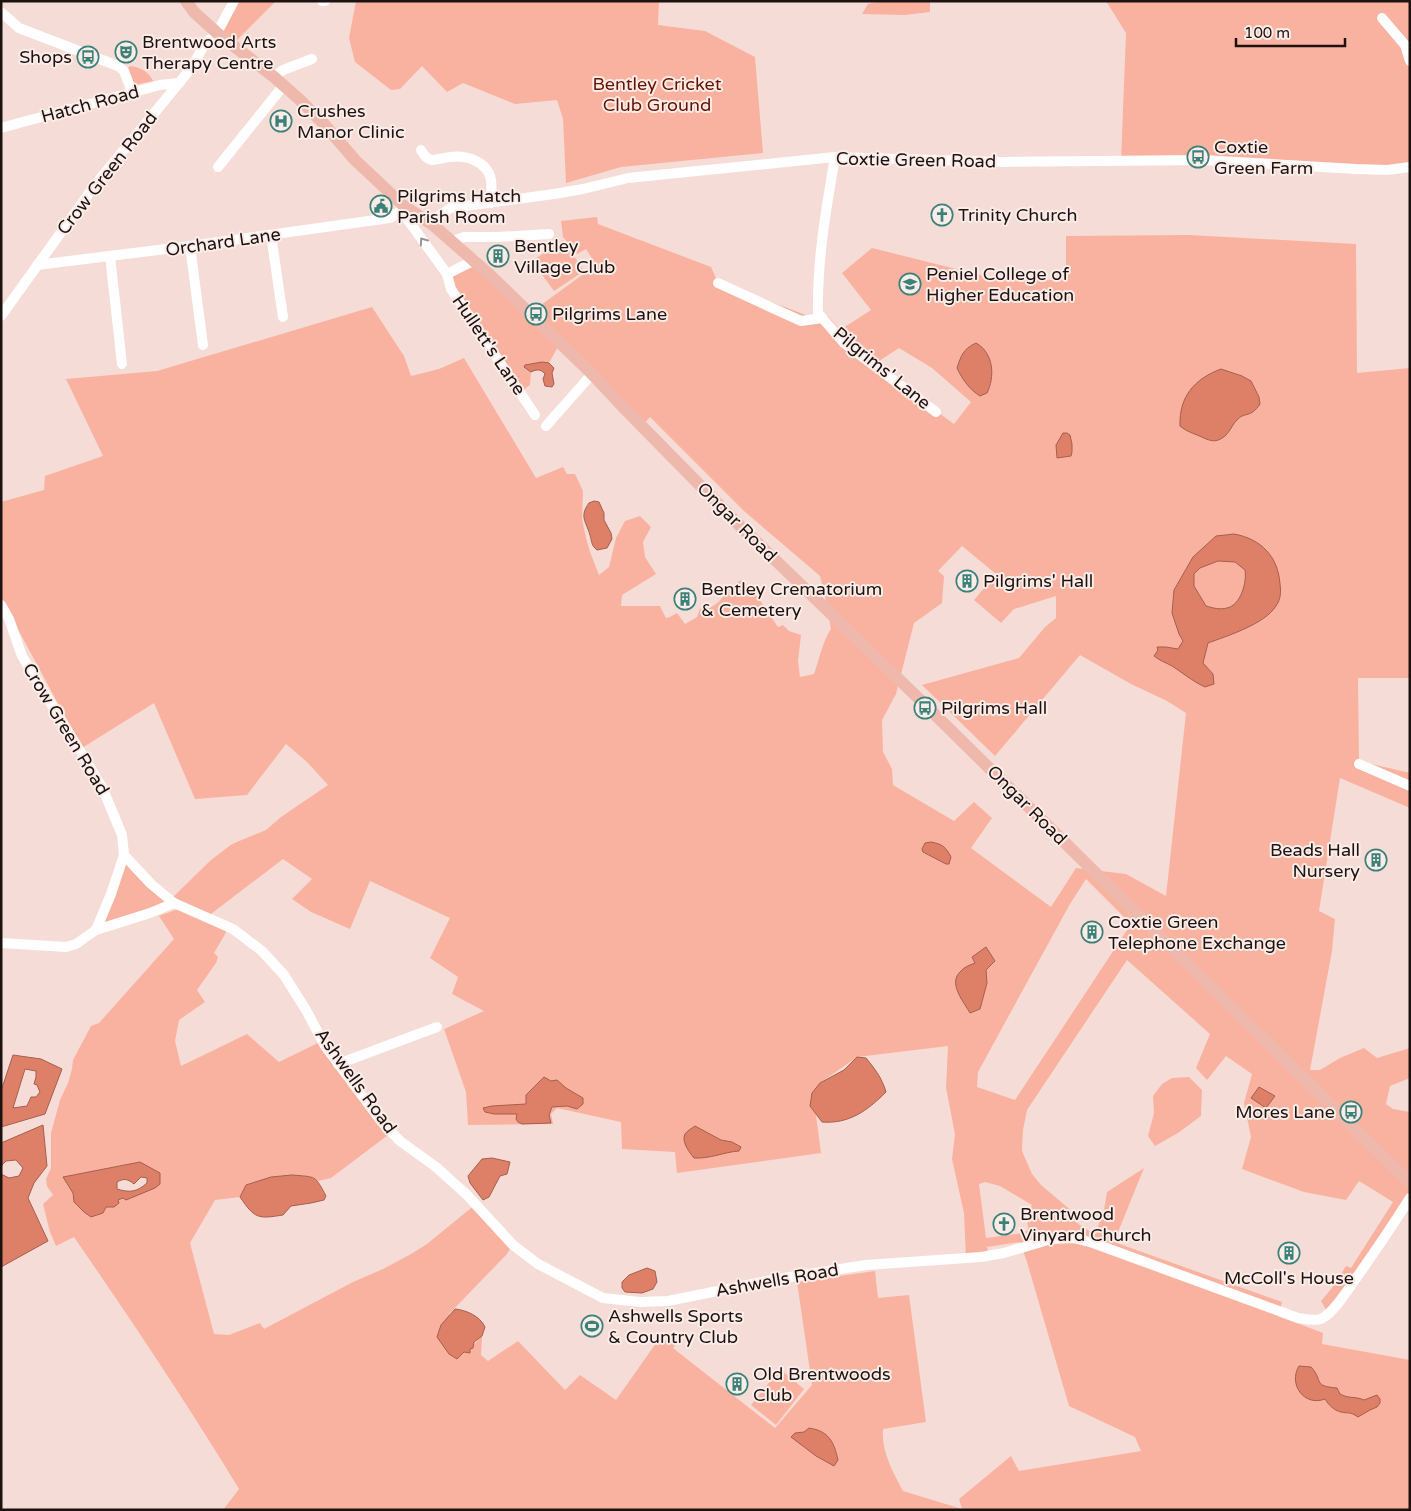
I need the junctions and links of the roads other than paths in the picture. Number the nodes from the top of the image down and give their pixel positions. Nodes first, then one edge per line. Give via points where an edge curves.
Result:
1 (186, 1) edge
2 (234, 1) edge
3 (1, 12) edge
4 (1382, 18) dead end
5 (217, 33) junction
6 (312, 59) dead end
7 (1410, 61) edge
8 (279, 81) junction
9 (179, 83) junction
10 (132, 92) junction
11 (1, 128) edge
12 (422, 150) dead end
13 (835, 157) junction
14 (218, 167) dead end
15 (1410, 167) edge
16 (491, 203) junction
17 (404, 206) junction
18 (434, 225) junction
19 (549, 234) dead end
20 (271, 235) junction
21 (498, 237) junction
22 (453, 241) junction
23 (190, 246) junction
24 (509, 246) dead end
25 (110, 256) junction
26 (475, 260) junction
27 (38, 265) junction
28 (447, 274) junction
29 (718, 283) dead end
30 (1, 316) edge
31 (283, 316) dead end
32 (822, 318) junction
33 (203, 345) dead end
34 (122, 364) dead end
35 (592, 374) junction
36 (936, 412) dead end
37 (535, 415) dead end
38 (546, 426) dead end
39 (1, 605) edge
40 (1359, 764) dead end
41 (1410, 786) edge
42 (124, 855) junction
43 (174, 903) junction
44 (96, 930) junction
45 (1, 944) edge
46 (437, 1027) dead end
47 (338, 1064) junction
48 (1410, 1183) edge
49 (1410, 1198) edge

1 - 5 main road, Ongar Road
2 - 5 street, Crow Green Road
3 - 10 street via 19,28 118,66 124,71
4 - 7 street via 1404,45
5 - 8 main road, Ongar Road
5 - 9 street, Crow Green Road
6 - 8 street via 283,70
8 - 14 street
8 - 17 main road, Ongar Road via 316,116 354,160
9 - 10 street, Hatch Road
9 - 27 street, Crow Green Road via 95,185
10 - 11 street, Hatch Road
12 - 16 street via 424,156 431,160 462,156 482,165 491,180
13 - 15 street, Coxtie Green Road via 999,162 1202,160 1387,170
13 - 16 street, Coxtie Green Road via 628,178 582,189
13 - 32 street via 817,284 818,313
16 - 18 street, Coxtie Green Road via 450,208 439,216
17 - 18 main road, Ongar Road
17 - 20 street, Orchard Lane via 390,218
28 -> 17 street, Hullett's Lane via 405,216
18 - 22 main road, Ongar Road
19 - 21 street
20 - 23 street, Orchard Lane
20 - 31 street
21 - 22 street via 464,237
21 - 24 street
22 - 26 main road, Ongar Road
23 - 25 street, Orchard Lane
23 - 33 street
25 - 27 street, Orchard Lane
25 - 34 street
26 - 28 street, Hullett's Lane
26 - 35 main road, Ongar Road
27 - 30 street, Crow Green Road
28 - 37 street, Hullett's Lane via 451,288
29 - 32 street, Pilgrims' Lane via 802,321
32 - 36 street, Pilgrims' Lane via 844,342
35 - 38 street
35 - 48 main road, Ongar Road via 740,526
39 - 42 street, Crow Green Road via 22,656 102,787 122,835
40 - 41 street
42 - 43 street, Ashwells Road
42 - 44 street
43 - 44 street
43 - 47 street, Ashwells Road via 233,929 262,952 284,975 324,1046
44 - 45 street via 66,947
46 - 47 street
47 - 49 street, Ashwells Road via 400,1141 467,1195 513,1245 538,1264 602,1298 668,1302 843,1268 980,1257 1051,1239 1074,1238 1298,1318 1320,1319 1340,1301

